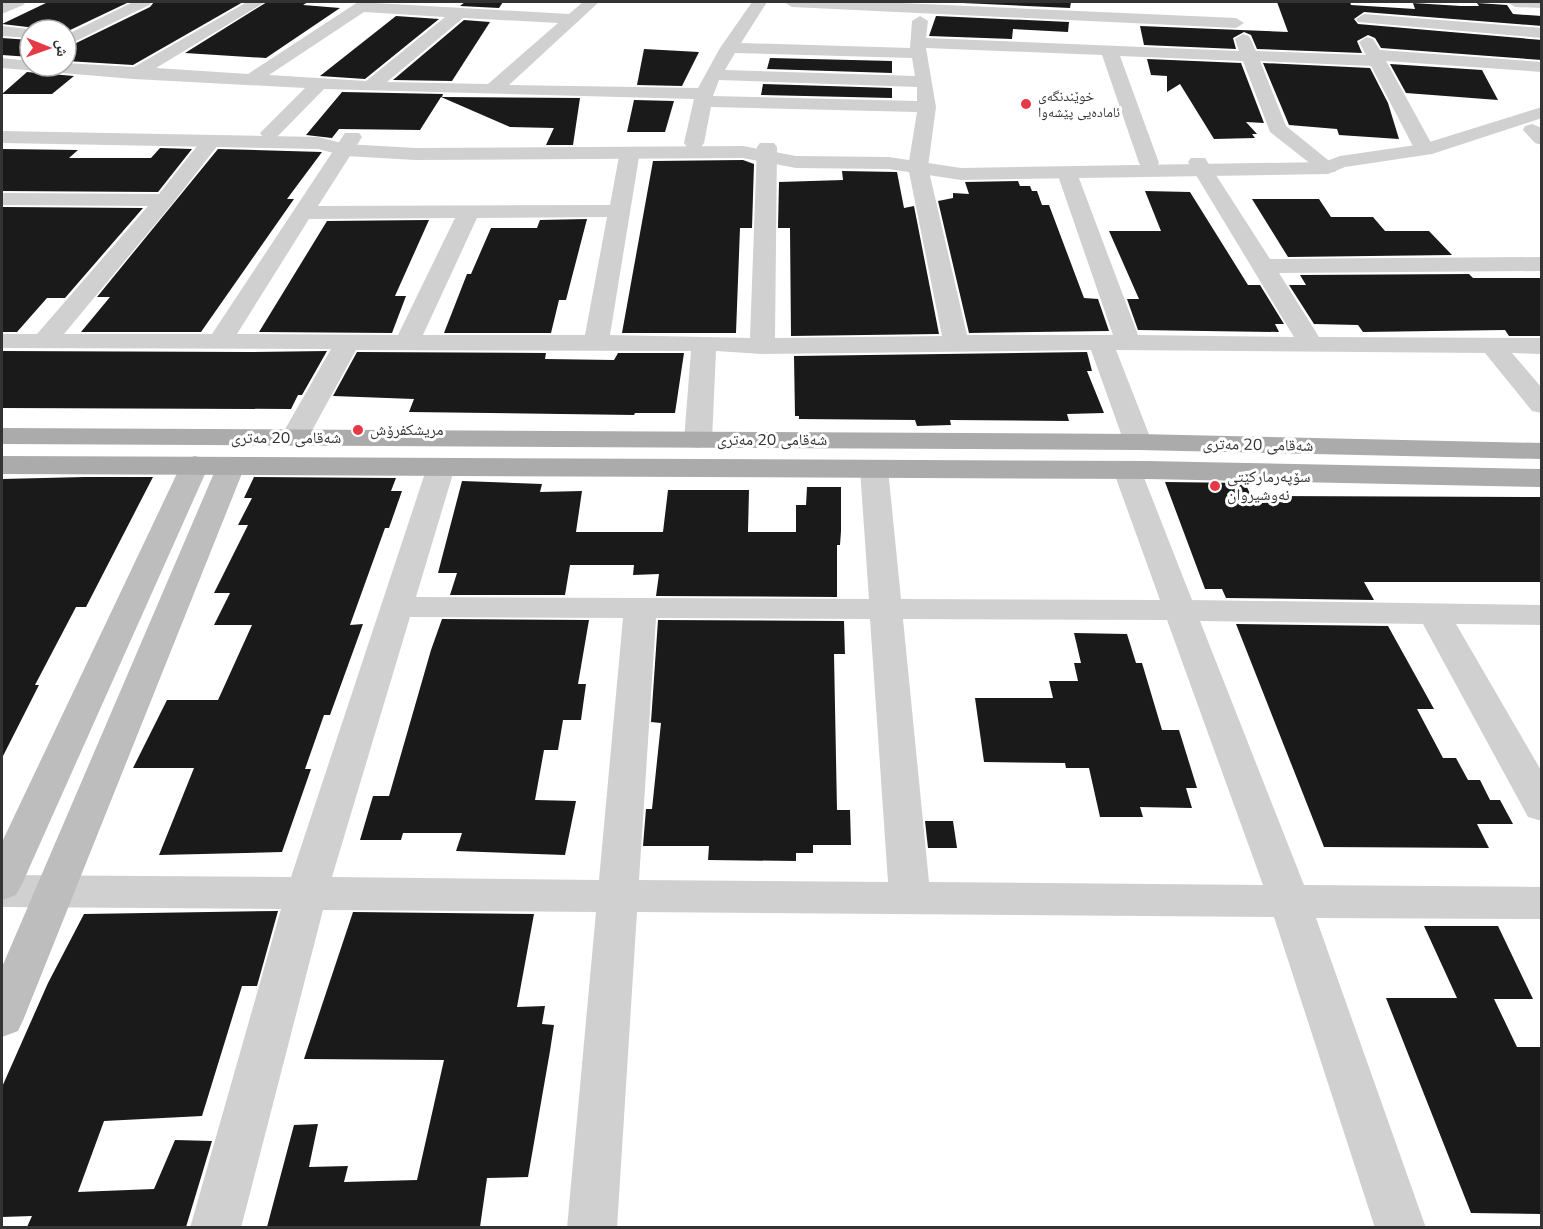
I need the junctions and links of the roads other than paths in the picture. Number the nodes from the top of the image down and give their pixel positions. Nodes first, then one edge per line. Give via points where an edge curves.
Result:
1 (18, 2) edge
2 (144, 2) edge
3 (257, 2) edge
4 (592, 2) edge
5 (759, 2) edge
6 (792, 2) edge
7 (1240, 2) edge
8 (1515, 2) edge
9 (1542, 3) edge
10 (364, 4) edge
11 (922, 8) junction
12 (2, 9) edge
13 (1104, 9) edge
14 (1363, 10) edge
15 (460, 12) junction
16 (569, 19) junction
17 (335, 23) junction
18 (1236, 23) junction
19 (358, 25) dead end
20 (415, 29) dead end
21 (2, 31) edge
22 (437, 31) junction
23 (18, 32) edge
24 (1542, 33) edge
25 (78, 34) edge
26 (728, 48) junction
27 (919, 48) junction
28 (1109, 50) junction
29 (1251, 56) junction
30 (1376, 58) junction
31 (2, 63) edge
32 (18, 64) edge
33 (1542, 67) edge
34 (78, 69) edge
35 (134, 74) junction
36 (713, 75) junction
37 (249, 81) junction
38 (925, 82) junction
39 (318, 85) junction
40 (370, 87) junction
41 (492, 90) junction
42 (704, 98) junction
43 (927, 107) junction
44 (1542, 112) edge
45 (2, 129) edge
46 (1535, 129) edge
47 (270, 133) junction
48 (2, 137) edge
49 (212, 140) junction
50 (349, 143) junction
51 (694, 143) junction
52 (1425, 150) junction
53 (630, 151) junction
54 (767, 151) junction
55 (919, 162) junction
56 (1328, 162) junction
57 (1149, 163) junction
58 (1201, 166) junction
59 (1066, 173) junction
60 (165, 200) junction
61 (5, 202) edge
62 (620, 211) junction
63 (469, 212) junction
64 (303, 213) junction
65 (1542, 264) edge
66 (1263, 266) junction
67 (2, 341) edge
68 (44, 341) junction
69 (219, 342) junction
70 (348, 342) junction
71 (407, 342) junction
72 (596, 342) junction
73 (704, 343) junction
74 (1101, 343) junction
75 (956, 344) junction
76 (1129, 344) junction
77 (1312, 345) junction
78 (762, 346) junction
79 (1492, 346) junction
80 (1542, 346) edge
81 (1542, 405) edge
82 (2, 436) edge
83 (93, 437) junction
84 (294, 438) junction
85 (528, 439) junction
86 (698, 440) junction
87 (1133, 456) junction
88 (1540, 460) edge
89 (2, 465) edge
90 (73, 465) junction
91 (195, 465) junction
92 (231, 466) junction
93 (441, 466) junction
94 (520, 467) junction
95 (874, 469) junction
96 (395, 607) junction
97 (640, 608) junction
98 (886, 609) junction
99 (1180, 610) junction
100 (1434, 614) junction
101 (1542, 615) edge
102 (1542, 807) edge
103 (2, 884) edge
104 (2, 891) edge
105 (53, 891) junction
106 (306, 895) junction
107 (619, 897) junction
108 (910, 899) junction
109 (1290, 902) junction
110 (1542, 903) edge
111 (2, 1018) edge
112 (215, 1227) edge
113 (592, 1227) edge
114 (1401, 1227) edge

1 - 12 street
2 - 25 street
3 - 35 street
4 - 16 street
5 - 26 street
6 - 11 street
7 - 18 street
8 - 9 street
10 - 15 street
10 - 17 street
11 - 13 street
11 - 27 street
13 - 18 street
14 - 24 street
14 - 30 street via 1364,36
15 - 16 street
15 - 22 street
16 - 41 street
17 - 19 street
17 - 37 street
18 - 29 street
20 - 22 street
21 - 23 street
22 - 40 street
26 - 27 street
26 - 36 street
27 - 28 street
27 - 38 street
28 - 29 street
28 - 57 street
29 - 30 street
29 - 56 street via 1277,128
30 - 33 street
30 - 52 street
31 - 32 street
34 - 35 street
35 - 37 street
36 - 38 street
36 - 42 street
37 - 39 street
38 - 43 street
39 - 40 street
39 - 47 street
40 - 41 street
41 - 42 street
42 - 43 street
42 - 51 street
43 - 55 street
44 - 46 street
45 - 47 street
46 - 52 street via 1471,137
47 - 50 street
48 - 49 street
49 - 50 street
49 - 60 street
50 - 51 street
50 - 53 street via 416,154
50 - 64 street
51 - 54 street via 743,143
52 - 56 street
53 - 54 street
53 - 62 street
54 - 55 street via 796,162
54 - 78 street
55 - 57 street
55 - 59 street via 961,174
55 - 75 street
56 - 58 street
57 - 58 street
58 - 59 street
58 - 66 street
59 - 76 street
60 - 61 street
60 - 68 street
62 - 63 street
62 - 72 street
63 - 64 street
63 - 71 street
64 - 69 street
65 - 66 street
66 - 77 street
67 - 68 street
68 - 69 street
69 - 70 street
70 - 71 street
70 - 84 street
71 - 72 street
72 - 73 street
73 - 78 street
73 - 86 street
74 - 75 street
74 - 76 street
74 - 87 street
75 - 78 street
76 - 77 street
77 - 79 street
79 - 80 street
79 - 81 street
82 - 83 main road, شەقامی 20 مەتری
83 - 84 main road, شەقامی 20 مەتری
83 - 90 main road
84 - 85 main road, شەقامی 20 مەتری
85 - 86 main road, شەقامی 20 مەتری
85 - 94 main road
86 - 87 main road, شەقامی 20 مەتری
87 - 88 main road, شەقامی 20 مەتری
87 - 95 main road, شەقامی 20 مەتری
87 - 99 street
89 - 90 main road, شەقامی 20 مەتری
90 - 91 main road, شەقامی 20 مەتری
91 - 92 main road, شەقامی 20 مەتری
91 - 103 main road
92 - 93 main road, شەقامی 20 مەتری
92 - 105 main road
93 - 94 main road, شەقامی 20 مەتری
93 - 96 street
94 - 95 main road, شەقامی 20 مەتری
95 - 98 street
96 - 97 street
96 - 106 street
97 - 98 street
97 - 107 street
98 - 99 street
98 - 108 street
99 - 100 street
99 - 109 street
100 - 101 street
100 - 102 street
104 - 105 street
105 - 106 street
105 - 111 main road
106 - 107 street
106 - 112 street
107 - 108 street
107 - 113 street
108 - 109 street
109 - 110 street
109 - 114 street

